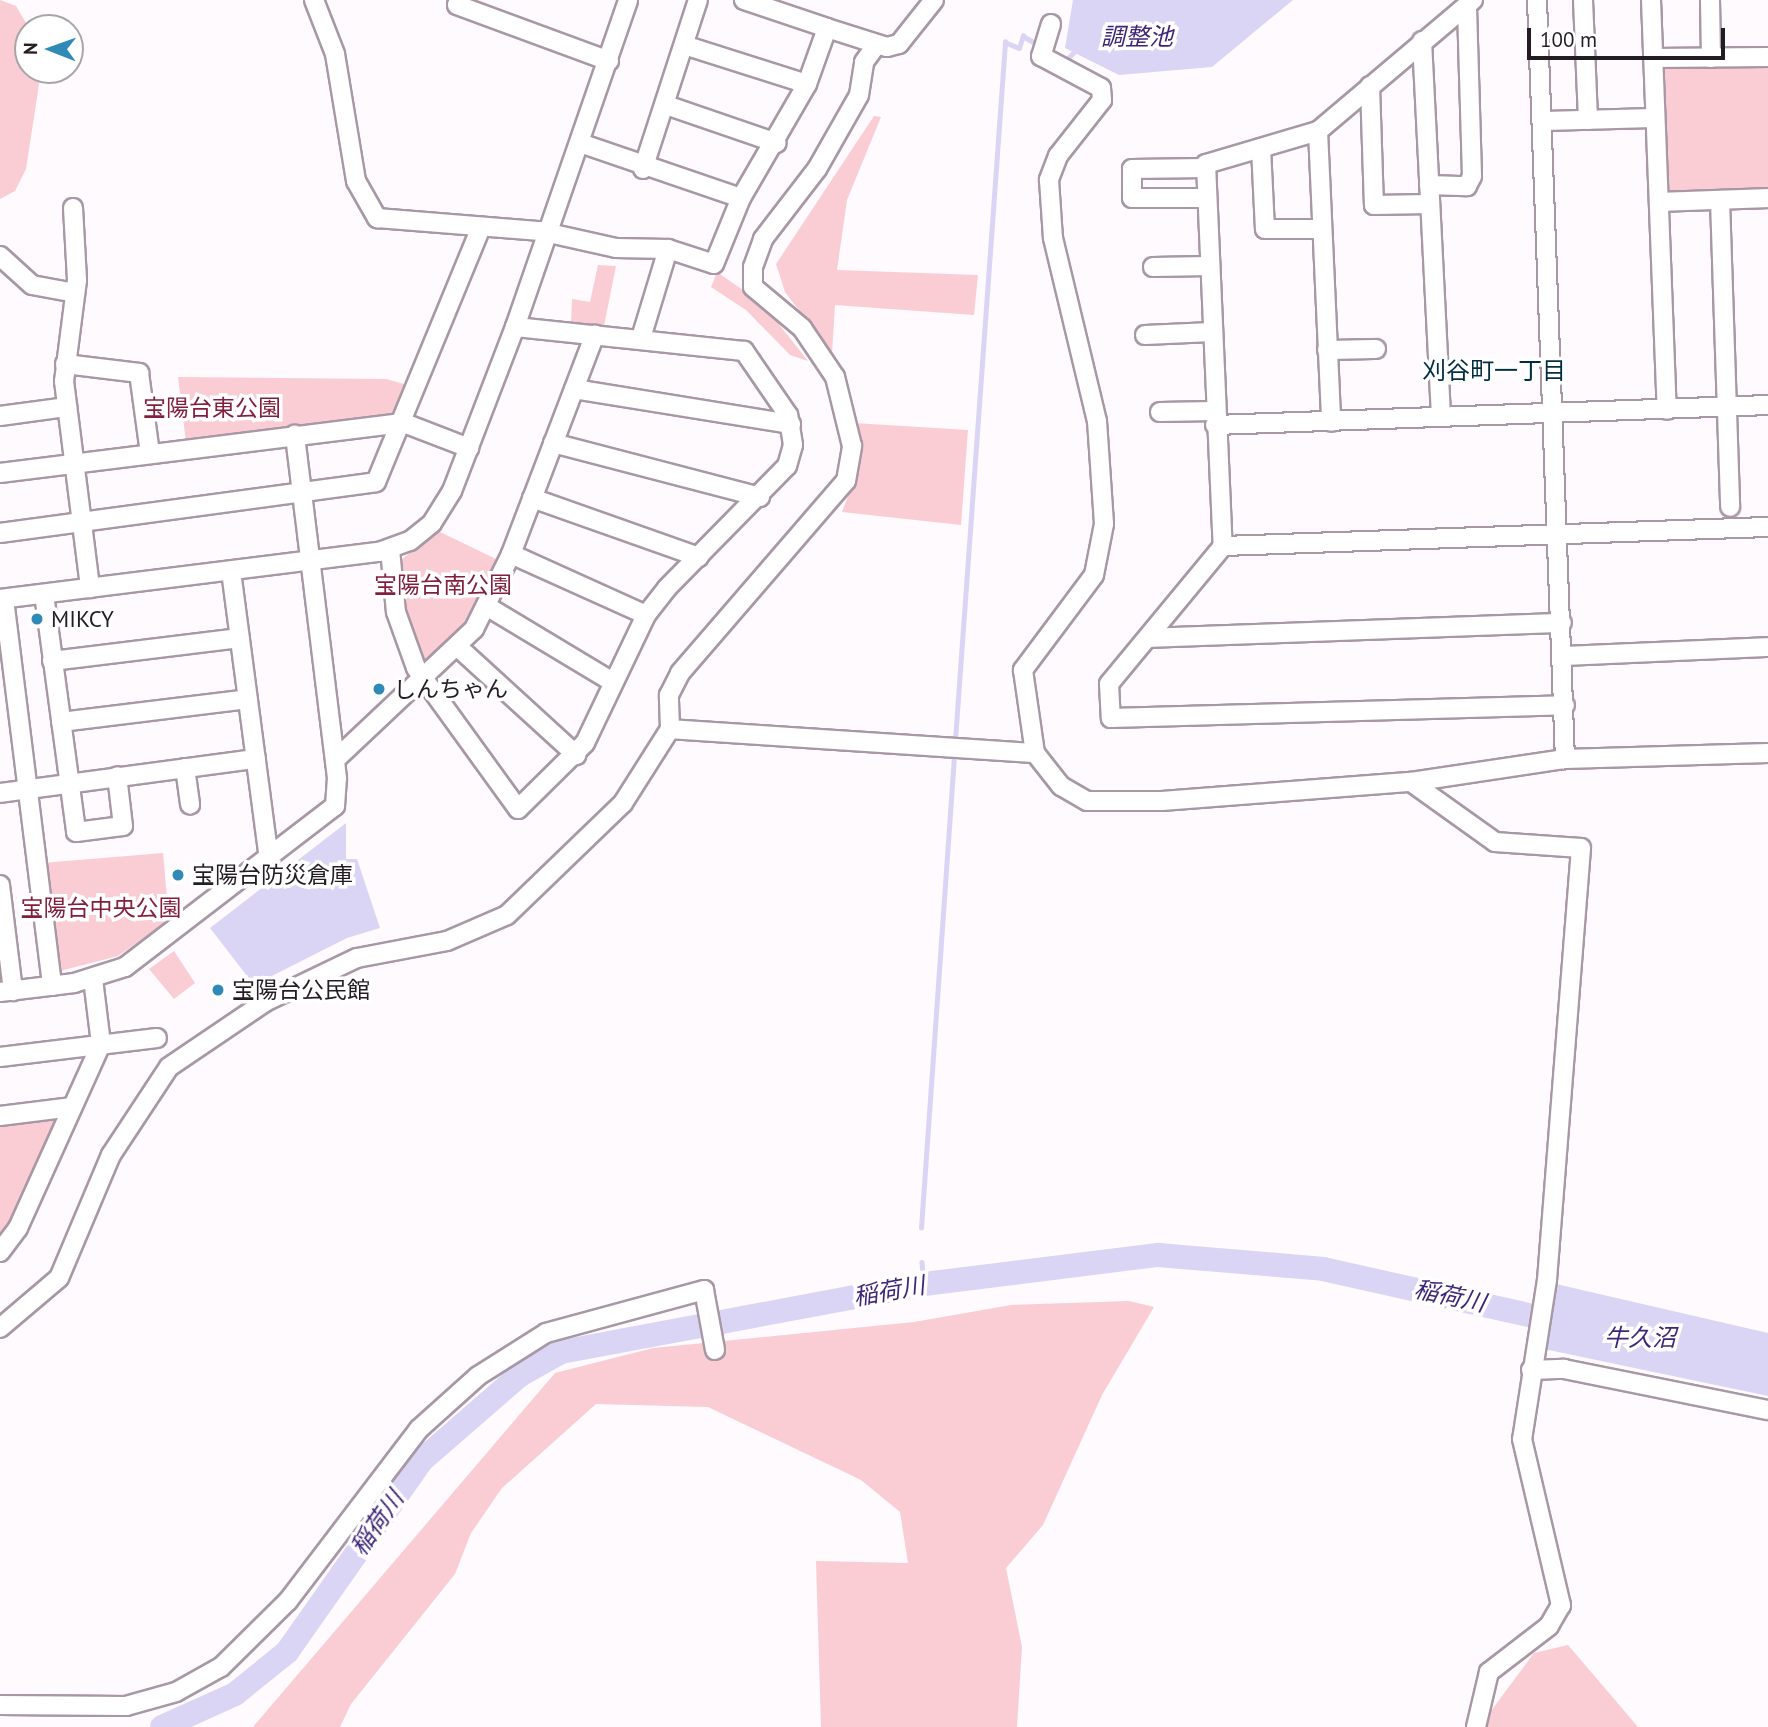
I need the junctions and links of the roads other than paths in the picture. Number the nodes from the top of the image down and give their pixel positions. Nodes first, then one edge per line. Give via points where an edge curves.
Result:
1 (314, 0) edge
2 (459, 0) edge
3 (698, 0) edge
4 (744, 0) edge
5 (934, 0) edge
6 (1537, 0) edge
7 (1583, 0) edge
8 (1651, 0) edge
9 (1710, 0) edge
10 (623, 2) edge
11 (1470, 3) edge
12 (1051, 24) dead end
13 (827, 28) junction
14 (1422, 41) junction
15 (877, 44) junction
16 (684, 45) junction
17 (1768, 57) edge
18 (1653, 58) junction
19 (1711, 58) junction
20 (609, 61) junction
21 (807, 84) junction
22 (1370, 86) junction
23 (666, 106) junction
24 (1653, 118) junction
25 (1588, 120) junction
26 (1545, 121) junction
27 (1318, 131) junction
28 (580, 143) junction
29 (776, 143) junction
30 (1261, 148) junction
31 (1206, 168) junction
32 (643, 169) junction
33 (1429, 185) junction
34 (741, 198) junction
35 (1207, 198) junction
36 (1768, 198) edge
37 (1720, 200) junction
38 (1660, 202) junction
39 (1430, 204) junction
40 (73, 208) dead end
41 (481, 228) junction
42 (1322, 229) junction
43 (550, 233) junction
44 (668, 249) junction
45 (0, 256) edge
46 (1209, 266) junction
47 (1153, 267) dead end
48 (75, 293) junction
49 (516, 327) junction
50 (1212, 332) junction
51 (595, 334) junction
52 (1145, 335) dead end
53 (642, 338) junction
54 (1376, 349) dead end
55 (1327, 350) junction
56 (65, 364) junction
57 (574, 389) junction
58 (1768, 405) edge
59 (67, 407) junction
60 (1727, 407) junction
61 (1667, 410) junction
62 (1160, 412) dead end
63 (1555, 415) junction
64 (0, 416) edge
65 (1441, 416) junction
66 (1214, 418) junction
67 (1331, 422) junction
68 (404, 423) junction
69 (791, 424) junction
70 (295, 435) junction
71 (553, 443) junction
72 (469, 448) junction
73 (150, 453) junction
74 (74, 463) junction
75 (0, 473) edge
76 (303, 495) junction
77 (760, 497) junction
78 (532, 498) junction
79 (1730, 507) dead end
80 (81, 523) junction
81 (1768, 527) edge
82 (0, 533) edge
83 (1556, 535) junction
84 (1223, 546) junction
85 (390, 549) junction
86 (511, 554) junction
87 (699, 557) junction
88 (311, 561) junction
89 (231, 570) junction
90 (90, 588) junction
91 (44, 594) junction
92 (2, 599) edge
93 (488, 607) junction
94 (646, 615) junction
95 (1562, 623) junction
96 (240, 638) junction
97 (1148, 638) junction
98 (1768, 647) edge
99 (459, 648) junction
100 (1562, 656) junction
101 (52, 661) junction
102 (423, 682) junction
103 (613, 682) junction
104 (248, 699) junction
105 (1565, 705) junction
106 (61, 722) junction
107 (670, 729) junction
108 (1035, 753) junction
109 (1768, 753) edge
110 (576, 755) junction
111 (256, 759) junction
112 (1565, 759) junction
113 (335, 760) junction
114 (185, 768) junction
115 (117, 776) junction
116 (70, 782) junction
117 (1411, 782) junction
118 (28, 790) junction
119 (0, 793) edge
120 (190, 805) dead end
121 (269, 860) junction
122 (0, 885) edge
123 (2, 921) edge
124 (93, 979) junction
125 (52, 986) junction
126 (7, 991) edge
127 (157, 1038) dead end
128 (101, 1044) junction
129 (0, 1057) edge
130 (72, 1107) junction
131 (0, 1116) edge
132 (0, 1252) edge
133 (0, 1328) edge
134 (715, 1350) dead end
135 (1533, 1363) junction
136 (1768, 1410) edge
137 (0, 1704) edge
138 (1476, 1727) edge

1 - 41 street via 334,47 366,205 387,223
2 - 20 street via 457,5
3 - 16 street
4 - 13 street
5 - 15 street via 900,44
6 - 26 street
7 - 25 street
8 - 18 street
9 - 19 street
10 - 20 street
11 - 14 street
11 - 33 street via 1472,176 1466,186
12 - 108 street via 1041,55 1101,88 1102,100 1058,156 1049,180 1048,213 1097,421 1104,524 1094,575 1023,670
13 - 15 street
13 - 21 street
14 - 22 street
14 - 33 street
15 - 107 street via 864,62 859,95 817,169 763,239 753,267 753,287 802,328 835,377 852,446 846,481 680,673 669,695
16 - 21 street
16 - 23 street
17 - 19 street
18 - 19 street
18 - 24 street
20 - 28 street
21 - 29 street
22 - 27 street
22 - 39 street via 1374,205
23 - 29 street
23 - 32 street
24 - 25 street
24 - 38 street
25 - 26 street
26 - 63 street
27 - 30 street
27 - 42 street
28 - 32 street
28 - 43 street
29 - 34 street
30 - 31 street
30 - 42 street via 1265,229
31 - 35 street
31 - 35 street via 1132,169 1132,198
32 - 34 street
33 - 39 street
34 - 44 street via 713,264
35 - 46 street
36 - 37 street
37 - 38 street
37 - 60 street
38 - 61 street
39 - 65 street
40 - 48 street
41 - 43 street
41 - 68 street
42 - 55 street
43 - 44 street via 617,248
43 - 49 street
44 - 53 street
45 - 48 street via 32,285
46 - 47 street
46 - 50 street
48 - 56 street
49 - 51 street
49 - 72 street
50 - 52 street
50 - 66 street
51 - 53 street
51 - 57 street
53 - 69 street via 744,351
54 - 55 street
55 - 67 street
56 - 59 street
56 - 73 street via 139,373
57 - 69 street
57 - 71 street
58 - 60 street
59 - 64 street
59 - 74 street
60 - 61 street
60 - 79 street
61 - 63 street
62 - 66 street
63 - 65 street
63 - 83 street
65 - 67 street
66 - 67 street
66 - 84 street
68 - 70 street
68 - 72 street
68 - 76 street via 376,482
69 - 77 street via 788,466
70 - 73 street
70 - 76 street
71 - 77 street
71 - 78 street
72 - 85 street via 432,523
73 - 74 street
74 - 75 street
74 - 80 street
76 - 80 street
76 - 88 street
77 - 87 street
78 - 86 street
78 - 87 street
80 - 82 street
80 - 90 street
81 - 83 street
83 - 84 street
83 - 95 street
84 - 97 street
85 - 88 street
85 - 102 street via 400,634
86 - 93 street
86 - 94 street
87 - 94 street
88 - 89 street
88 - 113 street
89 - 90 street
89 - 96 street
90 - 91 street
91 - 92 street
91 - 101 street
92 - 118 street
93 - 99 street
93 - 103 street
94 - 103 street
95 - 97 street
95 - 100 street
96 - 101 street
96 - 104 street
97 - 105 street via 1109,684 1111,718
98 - 100 street
99 - 102 street
99 - 110 street
100 - 105 street
101 - 106 street
102 - 110 street via 519,809
102 - 113 street
103 - 110 street
104 - 106 street
104 - 111 street
105 - 112 street
106 - 116 street
107 - 108 street
107 - 133 street via 624,803 507,915 447,941 357,958 265,1002 169,1068 145,1094 111,1154 59,1278
108 - 117 street via 1062,786 1087,801
109 - 112 street
111 - 114 street
111 - 121 street
112 - 117 street
113 - 121 street via 335,806
114 - 115 street
114 - 120 street
115 - 116 street
115 - 116 street via 123,827 76,832
116 - 118 street
117 - 135 street via 1495,842 1581,848 1548,1280
118 - 119 street
118 - 125 street
121 - 124 street via 137,960
122 - 123 street
123 - 126 street
124 - 125 street
124 - 128 street
125 - 126 street
127 - 128 street
128 - 129 street
128 - 130 street
130 - 131 street
130 - 132 street
134 - 137 street via 705,1295 546,1333 478,1376 389,1463 269,1622 199,1681 106,1709
135 - 136 street
135 - 138 street via 1522,1439 1561,1605 1549,1626 1489,1672

